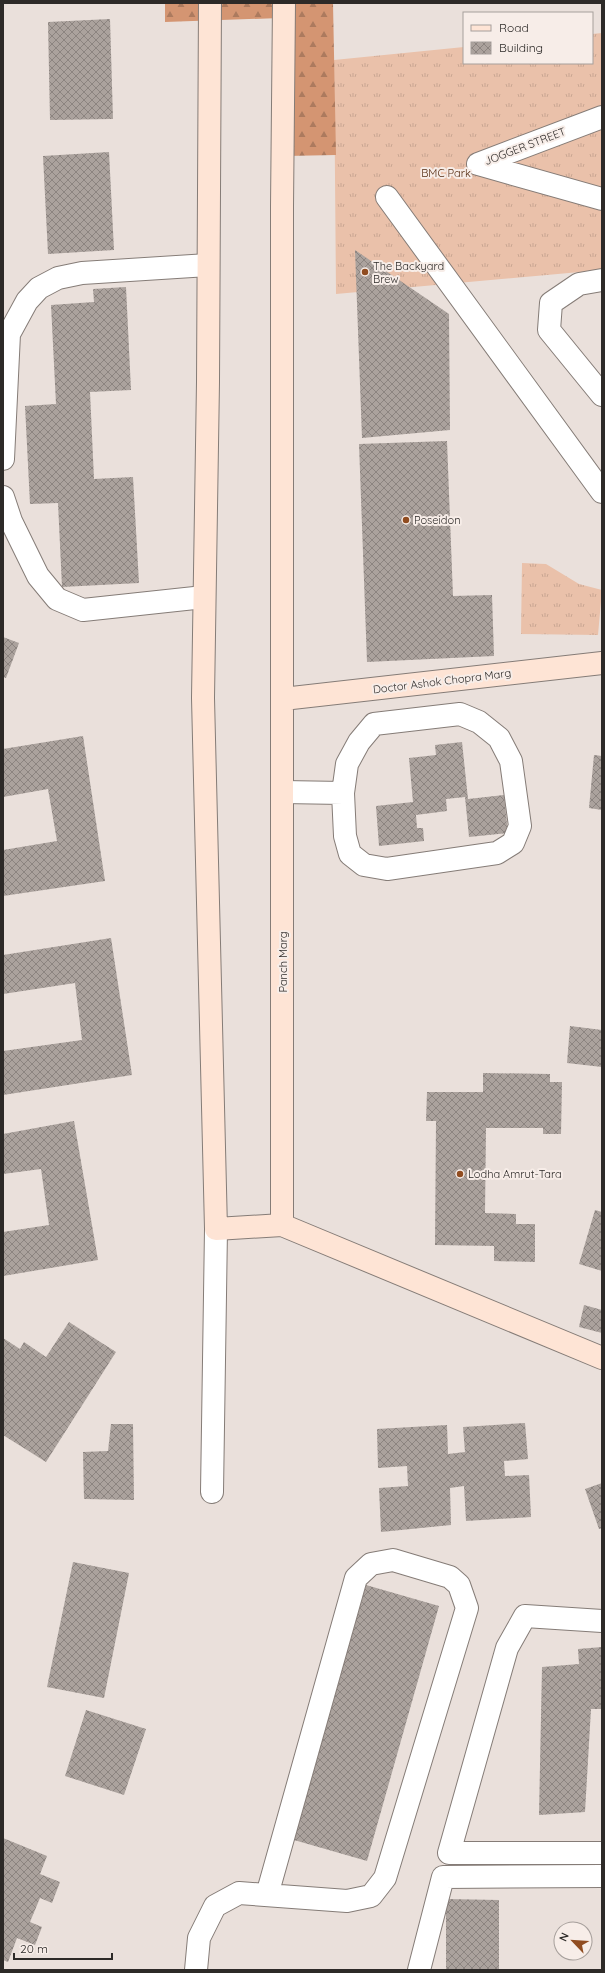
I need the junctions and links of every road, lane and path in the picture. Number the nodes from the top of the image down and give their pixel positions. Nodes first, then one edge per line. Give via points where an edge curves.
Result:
1 (210, 3) edge
2 (284, 3) edge
3 (602, 117) edge
4 (387, 197) dead end
5 (602, 199) edge
6 (208, 265) junction
7 (602, 280) edge
8 (602, 395) edge
9 (3, 459) edge
10 (602, 492) edge
11 (3, 497) edge
12 (204, 597) junction
13 (602, 662) edge
14 (283, 700) junction
15 (283, 792) junction
16 (343, 793) junction
17 (282, 1225) junction
18 (216, 1229) junction
19 (602, 1358) edge
20 (212, 1492) dead end
21 (602, 1621) edge
22 (602, 1853) edge
23 (602, 1876) edge
24 (267, 1895) junction
25 (196, 1970) edge
26 (419, 1970) edge

1 - 6 street
2 - 14 street, Panch Marg
3 - 5 street, JOGGER STREET via 478,164
4 - 10 street
6 - 9 street via 82,272 58,278 39,288 27,301 9,334
6 - 12 street
7 - 8 street via 579,284 551,303 549,330
11 - 12 street via 11,521 38,576 57,599 84,610
12 - 18 street via 203,698
13 - 14 street, Doctor Ashok Chopra Marg
14 - 15 street, Panch Marg
15 - 16 street
15 - 17 street, Panch Marg
16 - 16 street via 347,764 359,742 374,724 460,714 479,722 499,738 511,761 520,826 513,842 497,853 386,869 364,865 350,854 345,836
17 - 18 street
17 - 19 street
18 - 20 street
21 - 22 street via 525,1616 507,1648 450,1853
23 - 26 street via 443,1877
24 - 24 street via 347,1901 371,1896 385,1878 467,1608 459,1585 450,1577 393,1560 370,1564 356,1578
24 - 25 street via 239,1894 215,1906 199,1938

